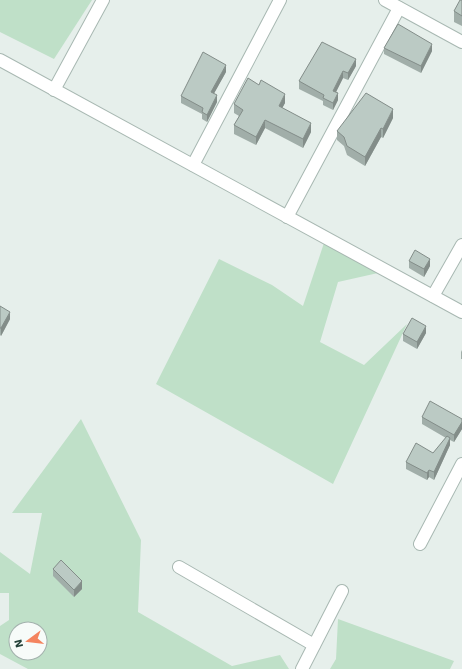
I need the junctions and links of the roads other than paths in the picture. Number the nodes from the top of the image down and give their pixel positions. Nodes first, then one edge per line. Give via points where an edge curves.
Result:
1 (103, 0) edge
2 (280, 0) edge
3 (385, 0) edge
4 (399, 8) junction
5 (462, 42) edge
6 (0, 60) edge
7 (54, 90) junction
8 (193, 166) junction
9 (287, 217) junction
10 (462, 245) edge
11 (433, 296) junction
12 (462, 312) edge
13 (462, 464) edge
14 (420, 544) dead end
15 (179, 567) dead end
16 (342, 590) dead end
17 (314, 645) junction
18 (302, 669) edge

1 - 7 street
2 - 8 street
3 - 4 street
4 - 5 street
4 - 9 street
6 - 7 street
7 - 8 street
8 - 9 street
9 - 11 street
10 - 11 street
11 - 12 street
13 - 14 street
15 - 17 street
16 - 17 street
17 - 18 street

